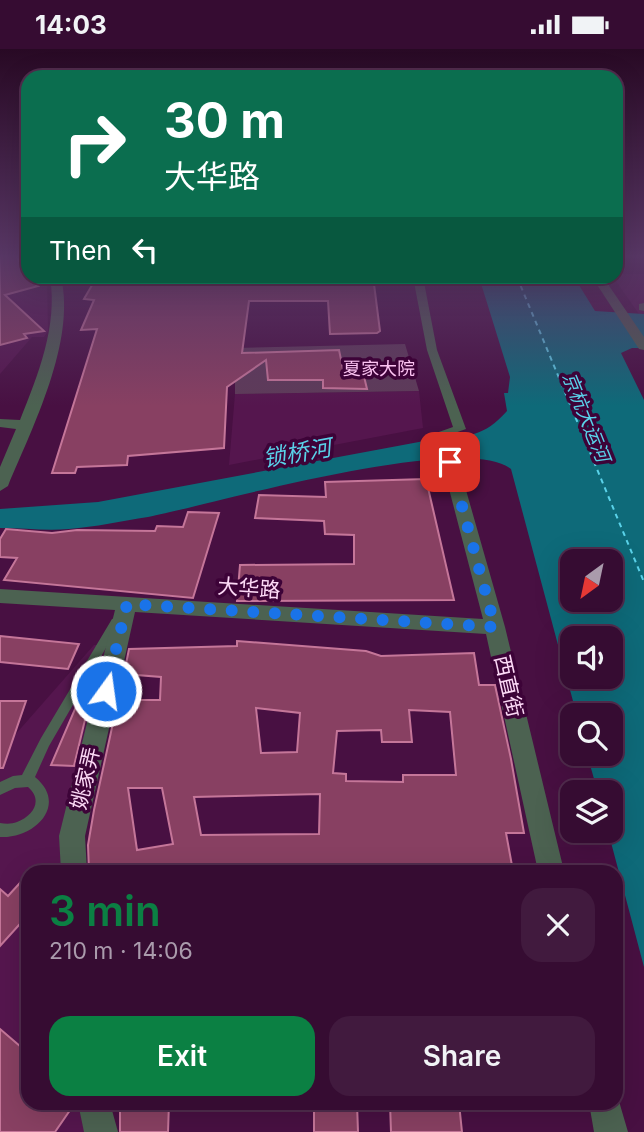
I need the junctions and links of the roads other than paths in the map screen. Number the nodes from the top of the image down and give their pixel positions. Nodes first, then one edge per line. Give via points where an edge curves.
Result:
1 (59, 306) edge
2 (423, 306) edge
3 (616, 306) edge
4 (644, 346) edge
5 (0, 423) edge
6 (25, 425) junction
7 (450, 462) joint
8 (0, 486) edge
9 (0, 596) edge
10 (127, 604) junction
11 (495, 627) junction
12 (26, 781) junction
13 (0, 789) edge
14 (0, 830) edge
15 (74, 865) edge
16 (550, 865) edge
17 (96, 1110) edge
18 (606, 1110) edge
19 (101, 1132) edge
20 (611, 1132) edge

1 - 6 street via 57,329
2 - 7 street via 432,350 460,429 442,433
3 - 4 street
5 - 6 street
6 - 8 street
7 - 11 street, 西直街
9 - 10 street, 大华路
10 - 11 street, 大华路
10 - 12 lane
10 - 15 street, 姚家弄 via 72,836
11 - 16 street, 西直街
12 - 13 lane
12 - 14 lane via 42,790 38,814 23,827
17 - 19 street
18 - 20 street

